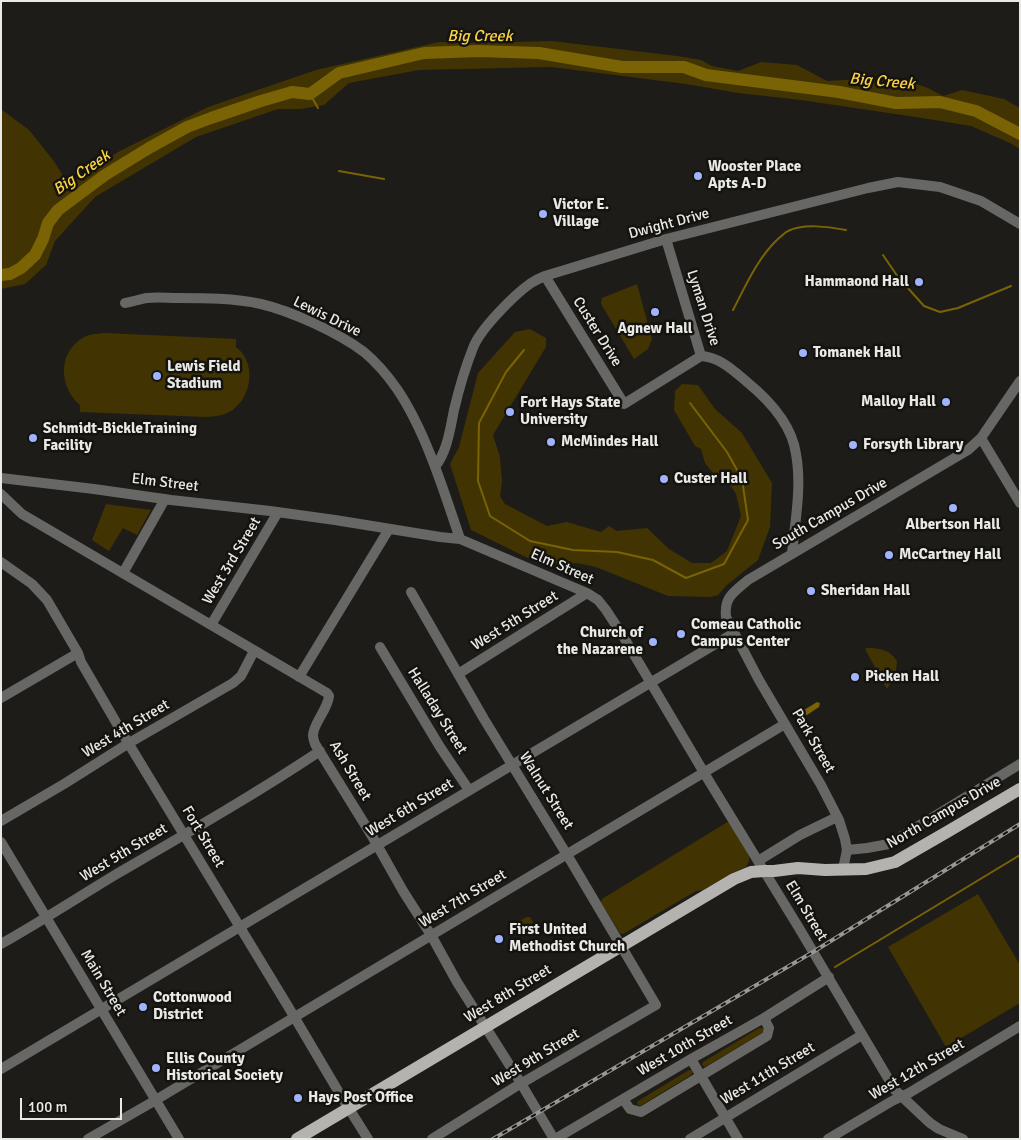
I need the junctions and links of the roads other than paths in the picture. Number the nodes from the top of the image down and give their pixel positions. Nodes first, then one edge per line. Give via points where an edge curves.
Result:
1 (1020, 224) edge
2 (666, 239) junction
3 (545, 276) junction
4 (125, 303) dead end
5 (701, 356) junction
6 (1020, 381) edge
7 (980, 438) junction
8 (434, 467) junction
9 (1, 478) edge
10 (1, 494) edge
11 (166, 499) junction
12 (1020, 503) edge
13 (278, 512) junction
14 (389, 529) junction
15 (460, 539) junction
16 (792, 554) junction
17 (1, 562) edge
18 (123, 573) junction
19 (411, 592) dead end
20 (587, 593) junction
21 (211, 625) junction
22 (734, 633) junction
23 (380, 647) dead end
24 (254, 650) junction
25 (78, 653) junction
26 (458, 674) junction
27 (298, 677) junction
28 (650, 683) junction
29 (1, 698) edge
30 (785, 724) junction
31 (129, 743) junction
32 (320, 751) junction
33 (1020, 764) edge
34 (512, 765) junction
35 (703, 773) junction
36 (1020, 789) edge
37 (469, 790) junction
38 (837, 817) junction
39 (1, 821) edge
40 (184, 834) junction
41 (1, 842) edge
42 (377, 845) junction
43 (847, 850) junction
44 (567, 854) junction
45 (761, 866) junction
46 (825, 870) joint
47 (843, 870) junction
48 (47, 918) junction
49 (240, 927) junction
50 (431, 935) junction
51 (1, 944) edge
52 (621, 946) junction
53 (829, 978) junction
54 (656, 1004) joint
55 (101, 1009) junction
56 (294, 1017) junction
57 (764, 1018) junction
58 (486, 1026) junction
59 (1020, 1026) edge
60 (862, 1035) junction
61 (691, 1059) junction
62 (1, 1069) edge
63 (700, 1076) junction
64 (521, 1084) junction
65 (901, 1097) junction
66 (623, 1098) junction
67 (156, 1100) junction
68 (349, 1108) junction
69 (726, 1117) junction
70 (953, 1136) edge
71 (88, 1139) edge
72 (179, 1139) edge
73 (297, 1139) edge
74 (368, 1139) edge
75 (432, 1139) edge
76 (555, 1139) edge
77 (690, 1139) edge
78 (738, 1139) edge
79 (828, 1139) edge
80 (963, 1139) edge

1 - 2 street, Dwight Drive via 981,201 940,187 898,182
2 - 3 street, Dwight Drive
2 - 5 street, Lyman Drive
3 - 5 street, Custer Drive via 624,404
3 - 8 street, Dwight Drive via 531,283 502,308 473,346 441,460
4 - 8 street, Lewis Drive via 147,298 194,298 261,304 336,334 364,352 396,388 422,436
5 - 16 street, Lyman Drive via 720,361 754,387 790,434 796,453 799,487
6 - 7 street, South Campus Drive
7 - 12 street
7 - 16 street, South Campus Drive via 968,450
8 - 15 street, Lewis Drive
9 - 11 street, Elm Street
10 - 18 street, Ash Street via 22,514
11 - 13 street, Elm Street
11 - 18 street
13 - 14 street, Elm Street
13 - 21 street, West 3rd Street
14 - 15 street, Elm Street
14 - 27 street
15 - 20 street, Elm Street
16 - 22 street, South Campus Drive via 748,580 727,600 726,617
17 - 25 street, Fort Street via 32,584 47,600
18 - 21 street, Ash Street
19 - 26 street, Walnut Street
20 - 26 street, West 5th Street
20 - 28 street, Elm Street via 606,610
21 - 24 street, Ash Street
22 - 28 street, West 6th Street
22 - 30 street, Park Street
23 - 37 street, Halladay Street
24 - 27 street, Ash Street
24 - 31 street, West 4th Street via 233,683
25 - 29 street
25 - 31 street, Fort Street
26 - 34 street, Walnut Street
27 - 32 street, Ash Street via 329,696 313,735
28 - 34 street, West 6th Street
28 - 35 street, Elm Street
30 - 35 street, West 7th Street
30 - 38 street, Park Street
31 - 39 street, West 4th Street
31 - 40 street, Fort Street
32 - 40 street, West 5th Street
32 - 42 street, Ash Street
33 - 43 street, North Campus Drive via 888,844
34 - 37 street, West 6th Street
34 - 44 street, Walnut Street
35 - 44 street, West 7th Street
35 - 45 street, Elm Street
36 - 47 main road, North Campus Drive via 895,862 866,869
37 - 42 street, West 6th Street
38 - 43 street, Park Street
38 - 45 street via 800,835
40 - 48 street, West 5th Street
40 - 49 street, Fort Street
41 - 48 street, Main Street
42 - 49 street, West 6th Street
42 - 50 street, Ash Street
43 - 47 street, Park Street
44 - 50 street, West 7th Street
44 - 52 street, Walnut Street
45 - 46 main road, West 8th Street via 774,871 798,868
45 - 52 main road, West 8th Street
45 - 53 street, Elm Street
46 - 47 main road, North Campus Drive
48 - 51 street, West 5th Street
48 - 55 street, Main Street
49 - 55 street, West 6th Street
49 - 56 street, Fort Street
50 - 56 street, West 7th Street
50 - 58 street, Ash Street
52 - 54 street, Walnut Street
52 - 58 main road, West 8th Street
53 - 57 street, West 10th Street
53 - 60 street, Elm Street
54 - 64 street, West 9th Street
55 - 62 street, West 6th Street
55 - 67 street, Main Street
56 - 67 street, West 7th Street
56 - 68 street, Fort Street
57 - 61 street, West 10th Street
57 - 63 street via 769,1028 767,1036
58 - 64 street, Ash Street
58 - 68 main road, West 8th Street
59 - 65 street, West 12th Street
60 - 65 street, Elm Street
60 - 69 street, West 11th Street
61 - 63 street
61 - 66 street, West 10th Street
63 - 66 street via 640,1112 630,1109
63 - 69 street
64 - 75 street, West 9th Street
64 - 76 street, Ash Street
65 - 70 street, Elm Street via 930,1123
65 - 79 street, West 12th Street
66 - 76 street, West 10th Street
67 - 71 street, West 7th Street
67 - 72 street, Main Street
68 - 73 main road, West 8th Street
68 - 74 street, Fort Street
69 - 77 street, West 11th Street
69 - 78 street
70 - 80 street, Elm Street

